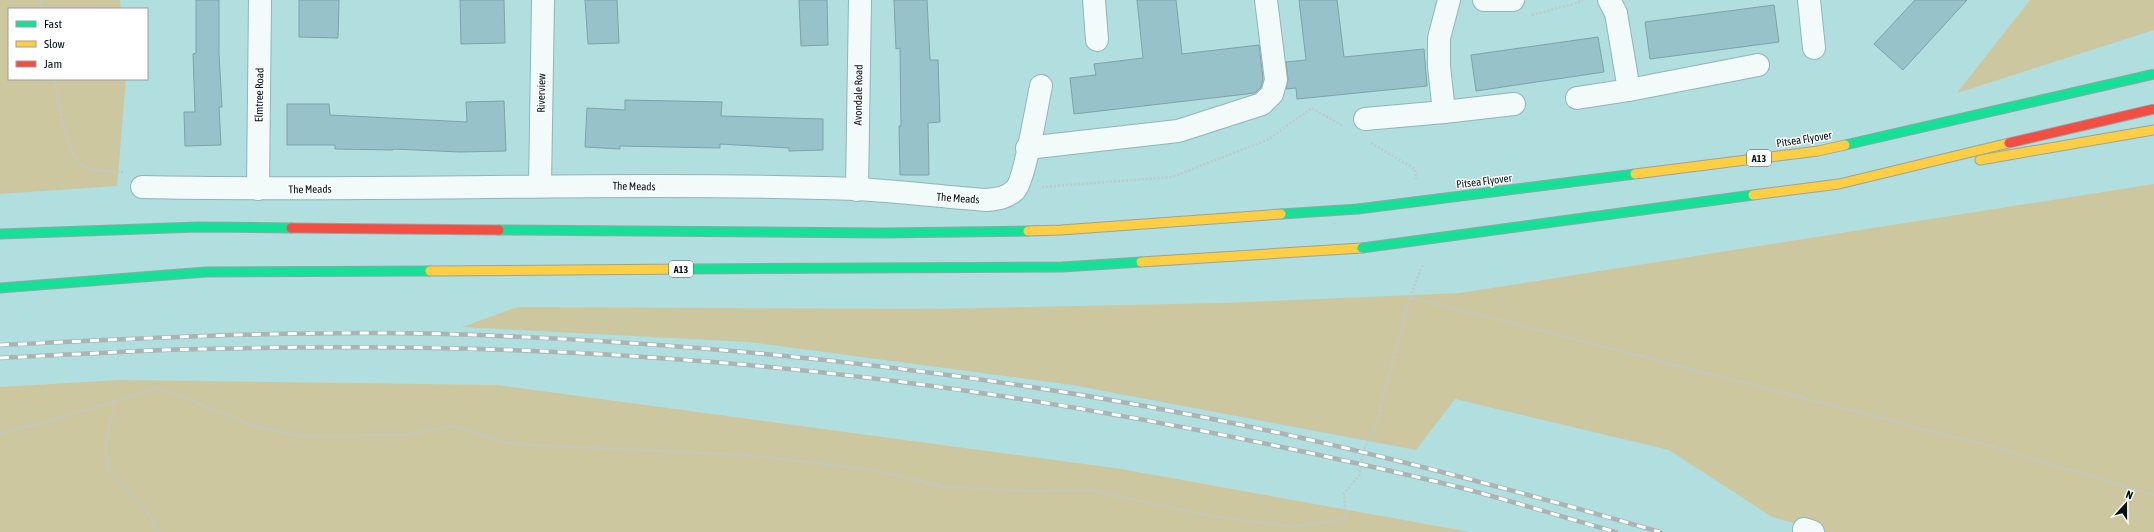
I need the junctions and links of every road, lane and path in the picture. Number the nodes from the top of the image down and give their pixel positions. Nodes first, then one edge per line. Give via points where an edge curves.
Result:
1 (260, 0) edge
2 (542, 0) edge
3 (860, 0) edge
4 (1094, 0) edge
5 (1266, 0) edge
6 (1449, 0) edge
7 (1484, 0) edge
8 (1513, 0) edge
9 (1609, 0) edge
10 (1809, 0) edge
11 (1097, 40) dead end
12 (1814, 48) dead end
13 (1758, 65) dead end
14 (2154, 68) edge
15 (2154, 74) edge
16 (54, 80) edge
17 (2116, 82) junction
18 (1041, 86) dead end
19 (1629, 90) junction
20 (1577, 98) dead end
21 (1514, 104) dead end
22 (2154, 109) edge
23 (1444, 112) junction
24 (1360, 130) junction
25 (2154, 130) edge
26 (1027, 148) junction
27 (1415, 170) dead end
28 (1839, 184) junction
29 (540, 185) junction
30 (142, 187) joint
31 (258, 189) junction
32 (857, 190) junction
33 (1016, 190) junction
34 (0, 234) edge
35 (1423, 266) dead end
36 (0, 288) edge
37 (1410, 297) junction
38 (116, 399) junction
39 (0, 433) edge
40 (2154, 495) edge
41 (158, 532) edge

1 - 31 street, Elmtree Road
2 - 29 street, Riverview
3 - 32 street, Avondale Road
4 - 11 street
5 - 26 street via 1276,80 1272,94 1262,104 1178,131
6 - 23 street via 1439,38
7 - 8 street
9 - 19 street via 1616,13
10 - 12 street
13 - 19 street
14 - 17 highway, A13, bridge
15 - 17 highway, Pitsea Flyover / A13, bridge
16 - 30 path via 70,149 76,160 85,167 98,170 135,173
17 - 34 highway, Pitsea Flyover / A13, bridge via 1818,151 1358,209 1216,220 1045,230 883,233 198,227
18 - 26 street
19 - 20 street
21 - 23 street
22 - 28 highway, A13, bridge
23 - 24 street
24 - 27 path
24 - 33 path via 1312,108 1267,140 1172,177
25 - 28 highway, A13, bridge
26 - 33 street via 1022,175
28 - 36 highway, A13, bridge via 1362,248 1062,267 206,272
29 - 31 street, The Meads
29 - 32 street, The Meads
30 - 31 street, The Meads
32 - 33 street, The Meads via 986,200 1005,197
35 - 37 path
37 - 38 path via 1376,424 1363,452 1359,476 1344,493 1346,519 1294,527 1206,515 1090,490 1032,491 944,487 874,470 747,455 512,444 452,426 404,435 298,436 251,425 159,388
37 - 40 path via 1982,444
38 - 39 path via 45,422
38 - 41 path via 106,441 108,469 152,520

